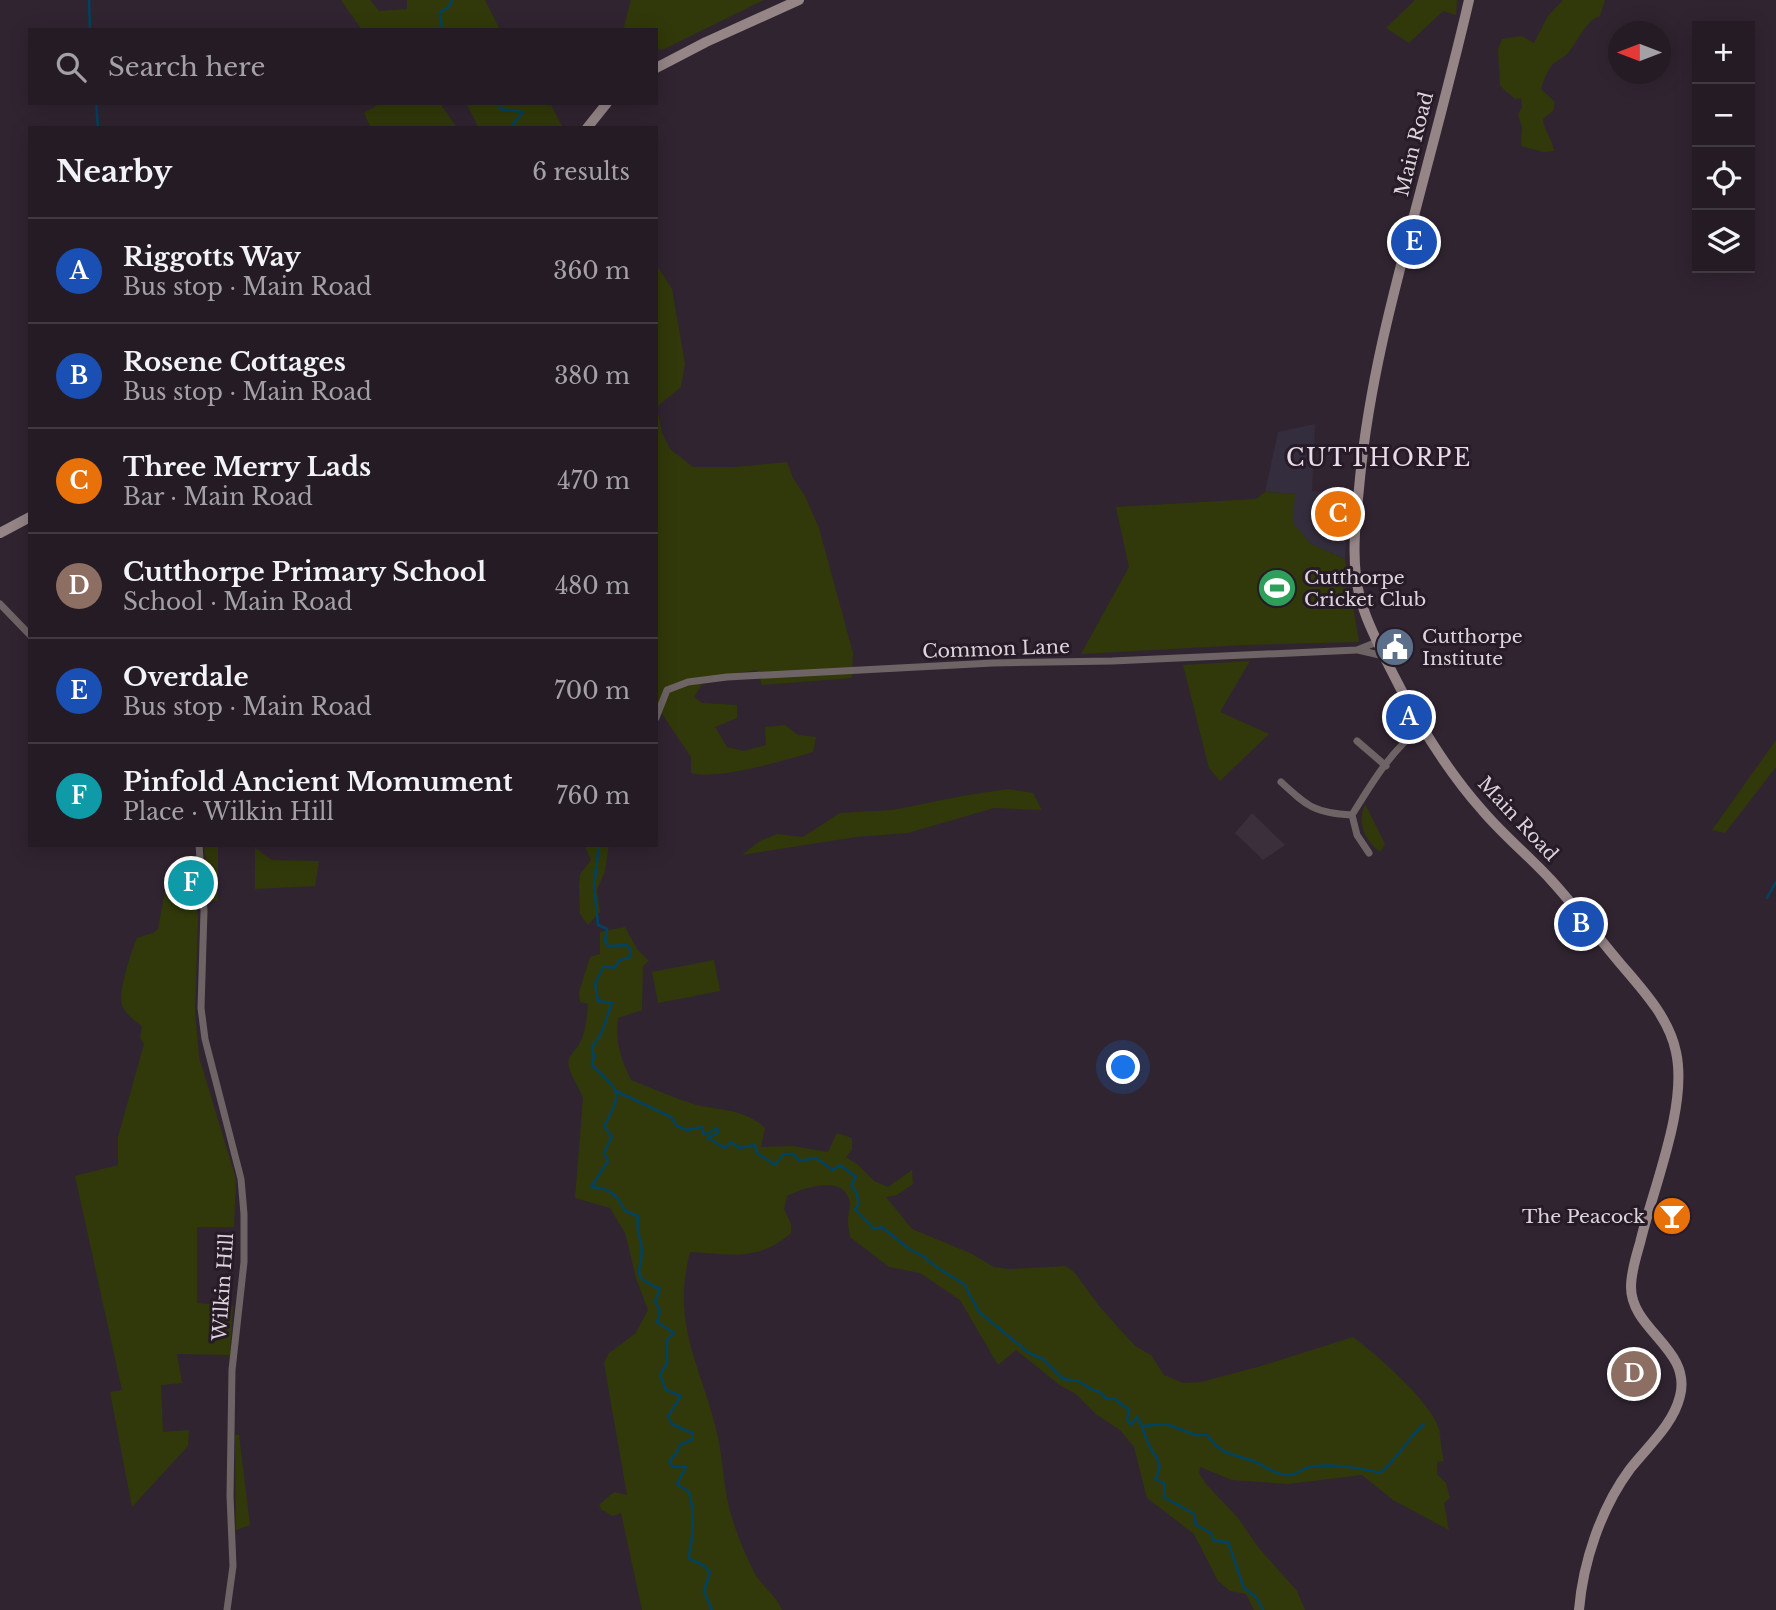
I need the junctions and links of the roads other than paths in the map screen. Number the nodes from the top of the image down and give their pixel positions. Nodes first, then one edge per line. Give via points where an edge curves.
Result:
1 (800, 0) edge
2 (1469, 0) edge
3 (658, 67) edge
4 (605, 105) edge
5 (589, 126) edge
6 (28, 518) edge
7 (0, 533) edge
8 (0, 604) edge
9 (28, 633) edge
10 (1377, 642) junction
11 (1357, 650) junction
12 (1385, 657) junction
13 (658, 713) edge
14 (1421, 728) junction
15 (1357, 741) dead end
16 (1385, 766) junction
17 (1281, 782) dead end
18 (1352, 815) junction
19 (199, 847) edge
20 (1369, 853) dead end
21 (227, 1610) edge
22 (1579, 1610) edge

1 - 3 main road
2 - 10 main road, Main Road via 1369,397 1355,550 1363,610
4 - 5 main road
6 - 7 main road
8 - 9 street
10 - 11 street, Common Lane
10 - 12 main road, Main Road
11 - 12 street, Common Lane
11 - 13 street, Common Lane via 727,677 667,690
12 - 14 main road, Main Road
14 - 16 street
14 - 22 main road, Main Road via 1482,811 1554,883 1641,988 1669,1029 1676,1051 1676,1104 1631,1286 1639,1312 1676,1360 1682,1376 1681,1393 1675,1411 1627,1474 1597,1531 1581,1583
15 - 16 street
16 - 18 street
17 - 18 street via 1310,808
18 - 20 street via 1357,835
19 - 21 street, Wilkin Hill via 204,911 201,1008 241,1179 244,1214 244,1262 232,1370 233,1566

